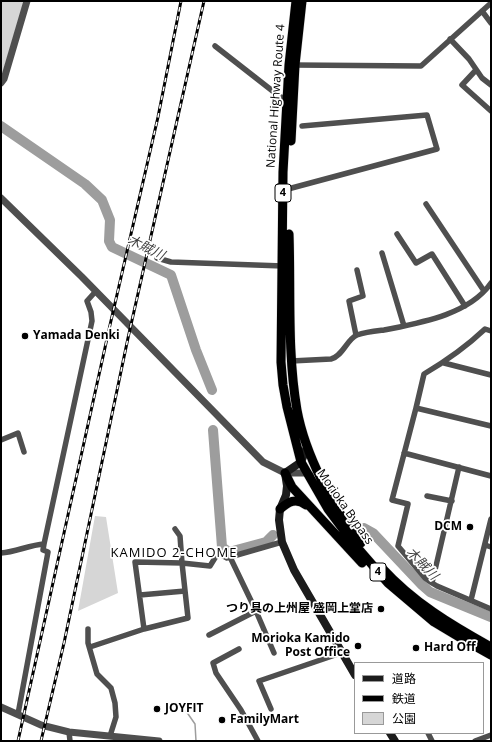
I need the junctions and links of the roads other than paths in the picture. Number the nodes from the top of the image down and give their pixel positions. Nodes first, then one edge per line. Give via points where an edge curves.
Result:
1 (27, 1) edge
2 (296, 1) edge
3 (302, 1) edge
4 (491, 3) edge
5 (482, 11) junction
6 (491, 23) edge
7 (450, 39) junction
8 (215, 46) dead end
9 (292, 65) junction
10 (476, 70) junction
11 (1, 83) edge
12 (491, 85) edge
13 (287, 100) junction
14 (491, 111) edge
15 (302, 126) dead end
16 (288, 189) junction
17 (1, 198) edge
18 (426, 204) dead end
19 (397, 234) dead end
20 (382, 253) dead end
21 (156, 258) dead end
22 (283, 266) junction
23 (357, 270) dead end
24 (491, 284) edge
25 (96, 291) junction
26 (484, 291) junction
27 (465, 306) junction
28 (404, 326) junction
29 (491, 331) edge
30 (356, 335) junction
31 (292, 360) junction
32 (444, 363) junction
33 (292, 372) joint
34 (491, 375) edge
35 (283, 385) joint
36 (416, 408) junction
37 (491, 426) edge
38 (1, 440) edge
39 (307, 447) junction
40 (24, 452) dead end
41 (404, 453) junction
42 (301, 462) junction
43 (459, 467) junction
44 (286, 473) junction
45 (306, 473) junction
46 (491, 476) edge
47 (324, 483) junction
48 (427, 496) dead end
49 (452, 501) junction
50 (280, 510) junction
51 (317, 513) junction
52 (491, 519) edge
53 (175, 529) dead end
54 (282, 542) junction
55 (44, 544) junction
56 (488, 546) edge
57 (1, 553) edge
58 (230, 557) junction
59 (182, 563) junction
60 (432, 583) junction
61 (185, 591) junction
62 (140, 595) junction
63 (471, 600) junction
64 (491, 609) edge
65 (256, 611) junction
66 (88, 629) dead end
67 (144, 629) junction
68 (209, 635) dead end
69 (90, 647) junction
70 (239, 649) dead end
71 (489, 651) edge
72 (274, 653) dead end
73 (341, 653) junction
74 (354, 673) edge
75 (1, 707) edge
76 (271, 709) dead end
77 (18, 714) junction
78 (69, 732) junction
79 (491, 734) edge
80 (110, 736) junction
81 (70, 741) edge
82 (159, 741) edge
83 (258, 741) edge
84 (474, 741) edge

1 - 11 street
2 - 9 highway, National Highway Route 4 / 4
3 - 9 highway, National Highway Route 4 / 4
4 - 5 street
5 - 6 street
5 - 7 street
7 - 9 street via 421,66
7 - 10 street via 469,58
8 - 13 street
9 - 13 highway, National Highway Route 4 / 4
9 - 16 highway, National Highway Route 4 / 4
10 - 12 street
10 - 14 street via 462,85
13 - 22 highway, National Highway Route 4 / 4 via 283,172
15 - 16 street via 427,115 438,149
16 - 31 highway, National Highway Route 4 / 4
17 - 25 street
18 - 26 street
19 - 27 street via 416,263 432,254
20 - 28 street
21 - 22 street via 171,262
22 - 35 highway, National Highway Route 4 / 4
23 - 30 street via 363,296 349,301
24 - 26 street
25 - 44 street via 263,462
25 - 55 street via 86,301 92,321
26 - 27 street
27 - 28 street
28 - 30 street
29 - 32 street via 485,329
30 - 31 street via 336,358
31 - 33 highway, National Highway Route 4 / 4
32 - 34 street
32 - 36 street via 424,374
33 - 39 highway, Morioka Bypass / 4
35 - 42 highway, Morioka Bypass / 4
36 - 37 street
36 - 41 street
38 - 40 street via 18,433
39 - 42 main road
39 - 47 highway, Morioka Bypass / 4
41 - 43 street
41 - 60 street via 392,500 408,504 398,546
42 - 44 main road
42 - 45 highway, Morioka Bypass / 4
43 - 46 street
43 - 49 street
44 - 45 street
44 - 50 main road via 286,495
44 - 51 highway via 292,487
45 - 47 street
45 - 71 highway, Morioka Bypass / 4 via 328,509 388,584 434,622
47 - 71 highway, Morioka Bypass / 4 via 357,538 398,586
48 - 49 street
49 - 60 street
50 - 51 highway via 288,503 298,501
50 - 54 main road
51 - 71 highway via 390,593 435,629
52 - 56 street
53 - 59 street via 180,536
54 - 58 street
54 - 73 main road via 294,570
55 - 57 street
55 - 77 street via 43,550 48,552
56 - 63 street
58 - 59 street via 218,553 210,566
58 - 65 street
59 - 61 street
59 - 62 street via 135,562
60 - 63 street
61 - 62 street
61 - 67 street via 188,618
62 - 67 street
63 - 64 street
65 - 68 street
65 - 72 street
66 - 69 street
67 - 69 street
69 - 80 street via 98,674 111,688 115,703 116,717
70 - 83 street via 213,663 216,673
73 - 74 main road
73 - 76 street via 259,681
75 - 77 street
77 - 78 street via 45,726
78 - 80 street
78 - 81 street
79 - 84 street
80 - 82 street

